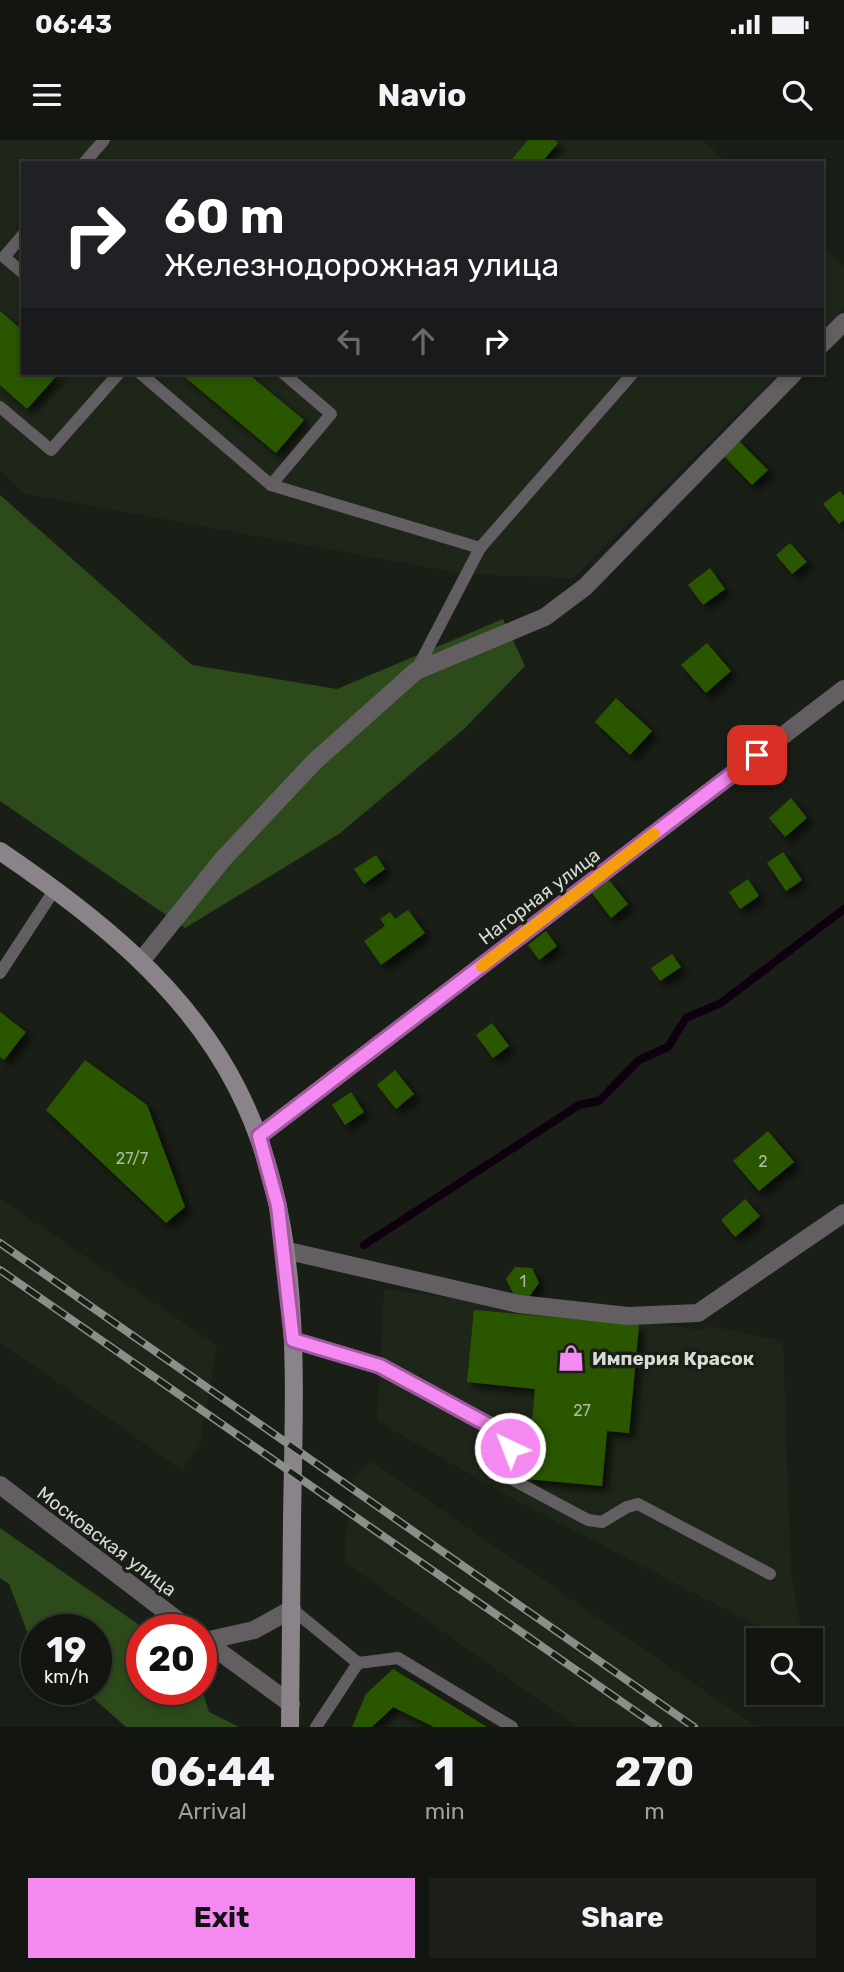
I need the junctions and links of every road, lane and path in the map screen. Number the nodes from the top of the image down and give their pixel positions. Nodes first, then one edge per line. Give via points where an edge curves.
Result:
1 (104, 140) edge
2 (86, 161) edge
3 (21, 237) edge
4 (21, 271) edge
5 (844, 322) edge
6 (824, 342) edge
7 (117, 375) edge
8 (142, 375) edge
9 (286, 375) edge
10 (631, 375) edge
11 (792, 375) edge
12 (0, 407) edge
13 (271, 485) junction
14 (480, 548) junction
15 (416, 671) junction
16 (844, 689) edge
17 (0, 851) edge
18 (55, 888) junction
19 (141, 961) junction
20 (0, 973) edge
21 (259, 1136) junction
22 (844, 1213) edge
23 (284, 1250) junction
24 (293, 1340) junction
25 (0, 1485) edge
26 (770, 1574) dead end
27 (292, 1609) junction
28 (169, 1614) edge
29 (217, 1637) edge
30 (217, 1650) edge
31 (358, 1663) junction
32 (290, 1704) junction
33 (290, 1727) edge
34 (316, 1727) edge
35 (512, 1727) edge

1 - 2 lane
3 - 4 lane via 4,257
5 - 6 street
7 - 12 lane via 51,450
8 - 13 lane
9 - 13 lane via 331,414
10 - 14 lane
11 - 15 street via 584,587 545,617
13 - 14 lane
14 - 15 lane
15 - 19 street via 314,762 223,859
16 - 21 street, Нагорная улица
17 - 18 main road
18 - 19 main road
18 - 20 lane
19 - 21 main road via 211,1046 237,1087
21 - 23 main road via 278,1206
22 - 23 street via 698,1313 628,1316 519,1304
23 - 24 main road
24 - 26 lane via 380,1366 499,1430 509,1440 515,1481 588,1520 602,1522 638,1504
24 - 27 main road
25 - 28 street, Московская улица
27 - 29 street via 254,1630
27 - 31 lane
27 - 32 main road
30 - 32 street
31 - 34 lane
31 - 35 lane via 398,1658
32 - 33 main road

